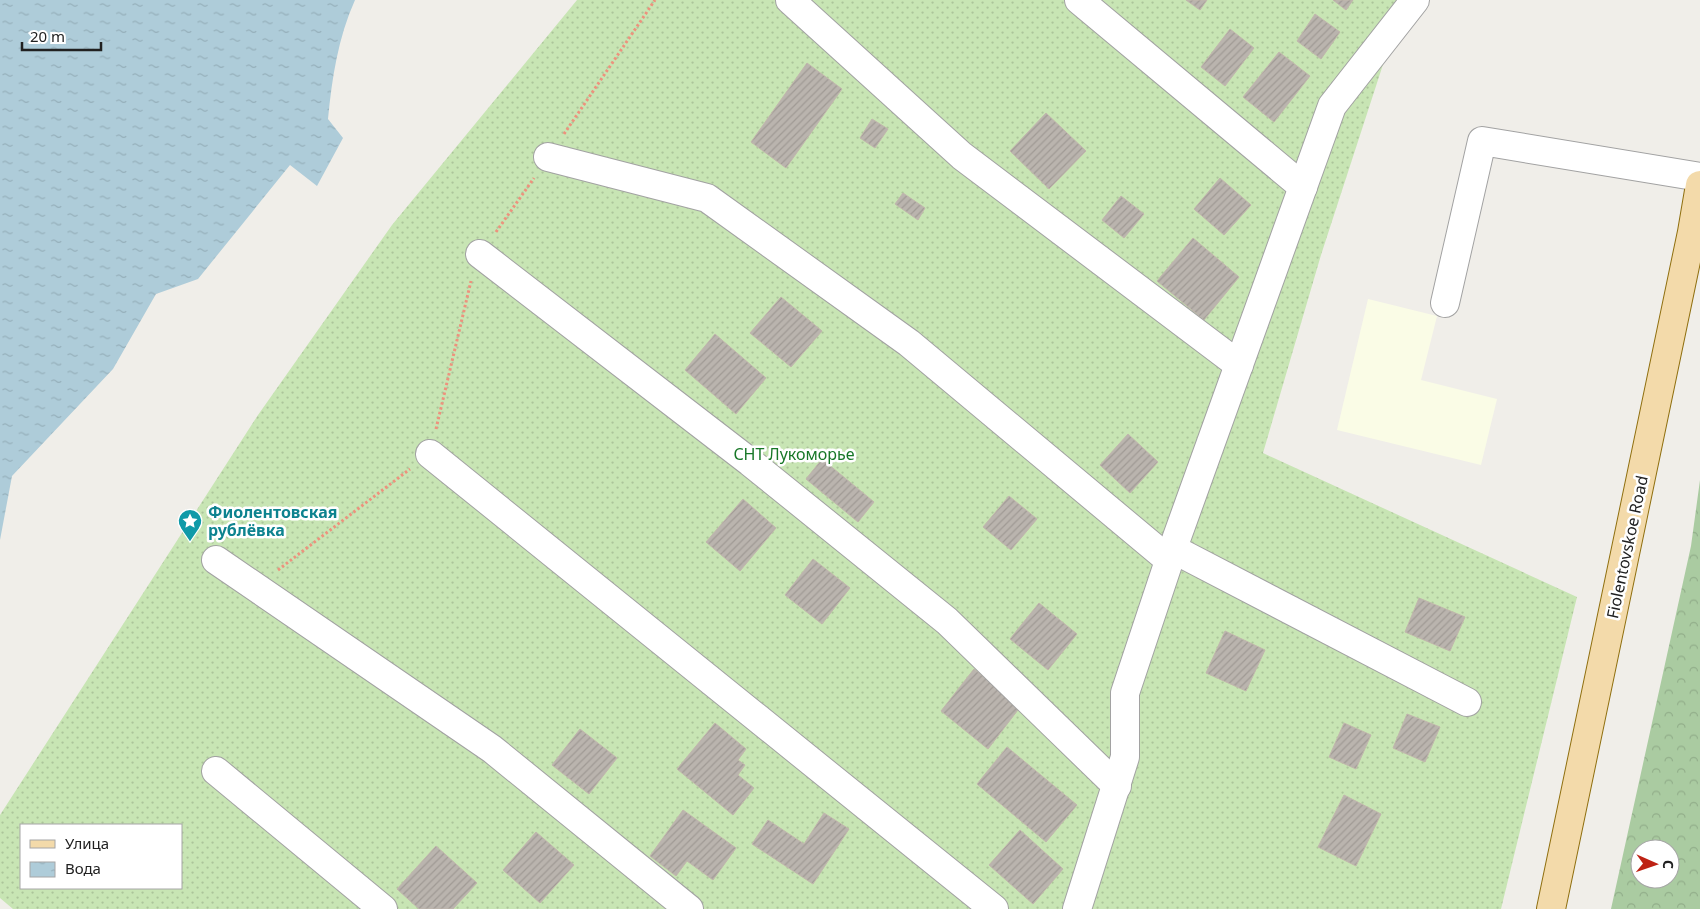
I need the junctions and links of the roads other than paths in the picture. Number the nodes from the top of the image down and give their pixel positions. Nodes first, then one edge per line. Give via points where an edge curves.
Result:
1 (790, 0) edge
2 (1079, 0) edge
3 (1415, 0) edge
4 (548, 157) road end
5 (1700, 177) edge
6 (1700, 185) edge
7 (1303, 187) junction
8 (480, 254) road end
9 (1445, 303) dead end
10 (1239, 365) junction
11 (430, 454) road end
12 (1171, 554) junction
13 (216, 560) dead end
14 (1467, 702) dead end
15 (216, 771) dead end
16 (1116, 786) junction
17 (383, 909) edge
18 (689, 909) edge
19 (994, 909) edge
20 (1078, 909) edge
21 (1551, 909) edge

1 - 10 street via 962,156
2 - 7 street
3 - 7 street via 1332,106
4 - 12 street via 708,198 909,343
5 - 9 street via 1482,141
6 - 21 main road, Fiolentovskoe Road
7 - 10 street
8 - 16 street via 750,462 947,620
10 - 12 street
11 - 19 street
12 - 14 street
12 - 16 street via 1125,693 1125,757
13 - 18 street via 492,748
15 - 17 street
16 - 20 street

